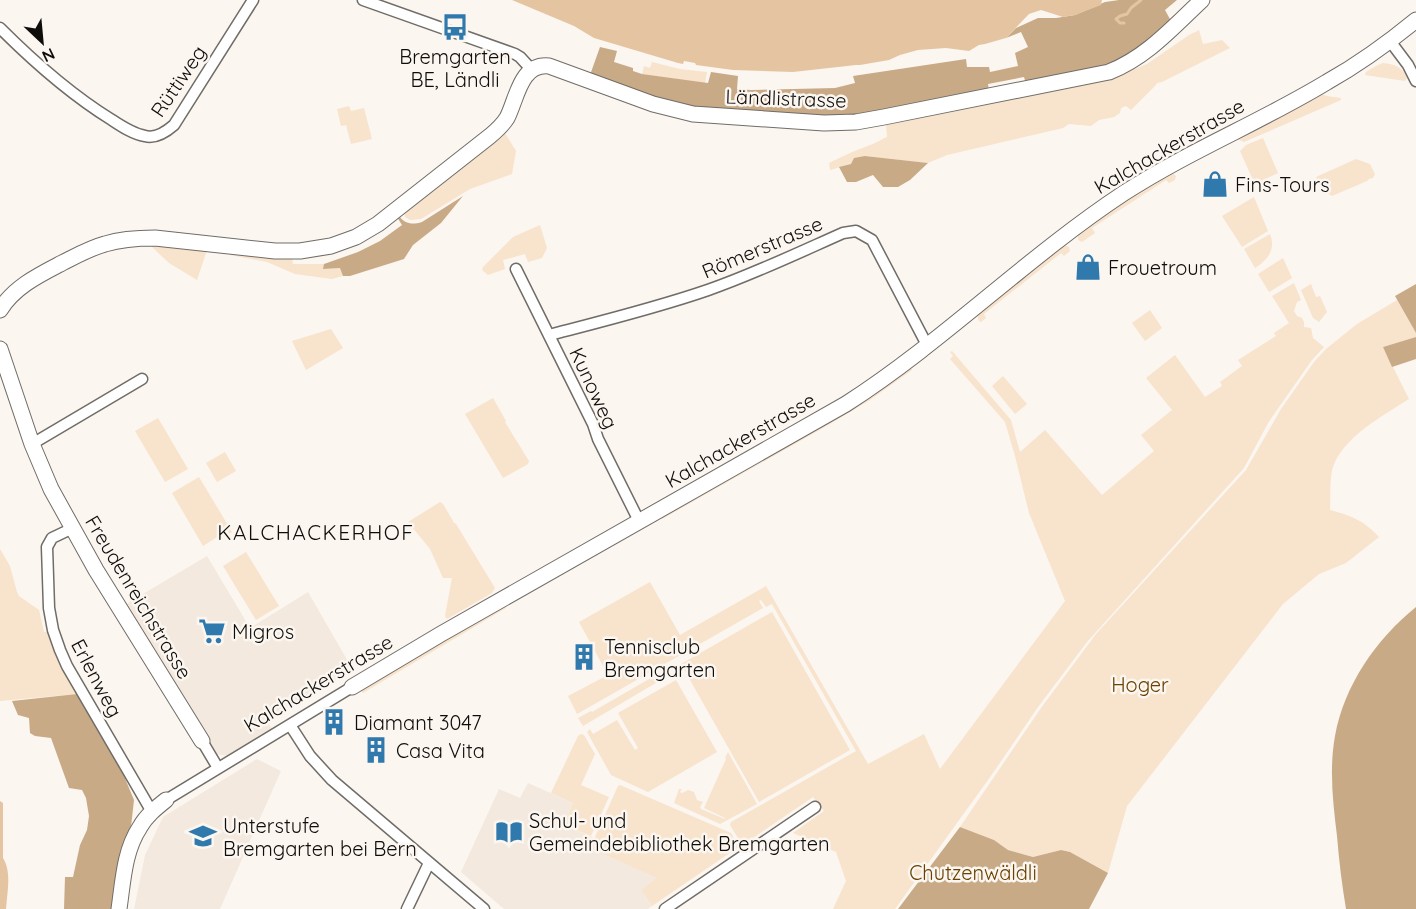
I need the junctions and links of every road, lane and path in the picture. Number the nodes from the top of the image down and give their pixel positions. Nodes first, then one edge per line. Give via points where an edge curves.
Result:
1 (253, 0) edge
2 (363, 0) edge
3 (1202, 0) edge
4 (1416, 20) edge
5 (0, 28) edge
6 (1390, 41) junction
7 (531, 69) junction
8 (1416, 81) edge
9 (516, 269) dead end
10 (0, 310) edge
11 (549, 335) junction
12 (927, 345) junction
13 (0, 349) edge
14 (142, 379) dead end
15 (32, 444) junction
16 (639, 521) junction
17 (73, 528) junction
18 (352, 687) joint
19 (290, 725) junction
20 (202, 741) joint
21 (218, 768) junction
22 (166, 800) joint
23 (815, 807) dead end
24 (152, 812) junction
25 (429, 863) junction
26 (119, 909) edge
27 (407, 909) edge
28 (484, 909) edge
29 (664, 909) edge

1 - 5 street, Rüttiweg via 174,125 153,136 142,136 94,109
2 - 7 street via 515,54
3 - 7 street, Ländlistrasse via 1140,56 1109,72 856,122 810,123 693,114 653,104 549,66
4 - 6 street, Kalchackerstrasse
6 - 8 street
6 - 12 street, Kalchackerstrasse via 1325,84 1125,192
7 - 10 street via 496,132 356,237 300,251 155,238 121,240 85,251 33,278 14,292
9 - 11 street, Kunoweg
11 - 12 street, Römerstrasse via 708,290 856,231 872,240
11 - 16 street, Kunoweg
12 - 16 street, Kalchackerstrasse via 846,404
13 - 15 street, Freudenreichstrasse
14 - 15 street
15 - 17 street, Freudenreichstrasse
16 - 18 street, Kalchackerstrasse
17 - 20 street, Freudenreichstrasse
17 - 24 street, Erlenweg via 52,538 47,547 53,630 67,666
18 - 19 street, Kalchackerstrasse
19 - 21 street, Kalchackerstrasse
19 - 25 street via 332,780
20 - 21 street, Freudenreichstrasse
21 - 22 street, Kalchackerstrasse
22 - 24 street, Kalchackerstrasse
23 - 29 street
24 - 26 street, Kalchackerstrasse via 140,826 130,849
25 - 27 street
25 - 28 street

